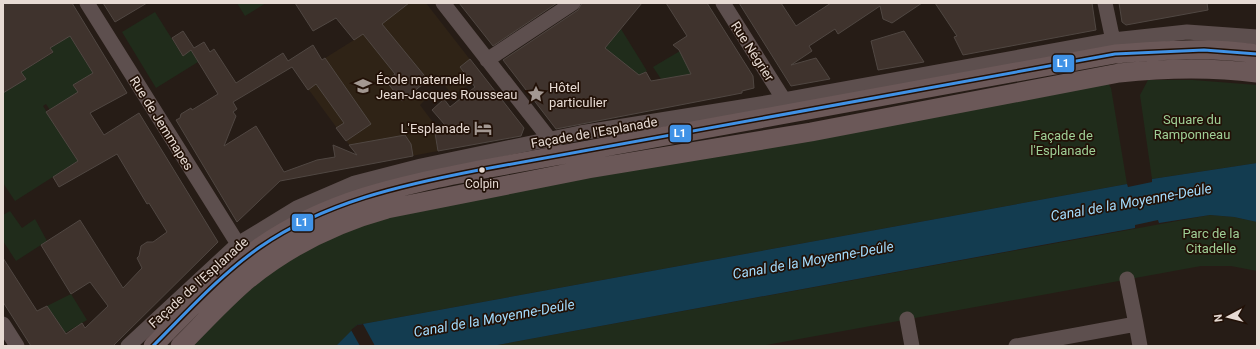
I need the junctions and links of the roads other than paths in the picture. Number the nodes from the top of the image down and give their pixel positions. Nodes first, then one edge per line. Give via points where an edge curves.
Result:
1 (87, 3) edge
2 (443, 3) edge
3 (573, 3) edge
4 (723, 3) edge
5 (1105, 3) edge
6 (1257, 36) edge
7 (1114, 47) junction
8 (1257, 54) edge
9 (487, 60) junction
10 (1119, 73) junction
11 (1257, 73) edge
12 (784, 100) junction
13 (550, 140) junction
14 (562, 155) junction
15 (574, 172) junction
16 (238, 244) junction
17 (1127, 279) dead end
18 (907, 319) dead end
19 (3, 324) edge
20 (1136, 324) junction
21 (17, 346) edge
22 (128, 346) edge
23 (152, 346) edge
24 (180, 346) edge
25 (912, 346) edge
26 (1016, 346) edge
27 (1140, 346) edge

1 - 16 street, Rue de Jemmapes
2 - 9 street
3 - 9 street
4 - 12 street, Rue Négrier
5 - 7 street
6 - 7 street via 1187,32
7 - 8 main road via 1205,49
7 - 10 street
7 - 12 street, Façade de l'Esplanade
7 - 14 main road, Façade de l'Esplanade
9 - 13 street
10 - 11 main road via 1195,67
10 - 15 main road via 811,132
12 - 13 street, Façade de l'Esplanade
13 - 14 street
13 - 16 street, Façade de l'Esplanade via 421,166 355,183 297,208
14 - 15 street
14 - 23 main road, Façade de l'Esplanade via 387,189 316,216 266,244 234,267
15 - 24 main road via 387,209 346,223 270,263 242,285
16 - 22 street, Façade de l'Esplanade
17 - 20 street
18 - 25 street
19 - 21 street
20 - 26 street
20 - 27 street

